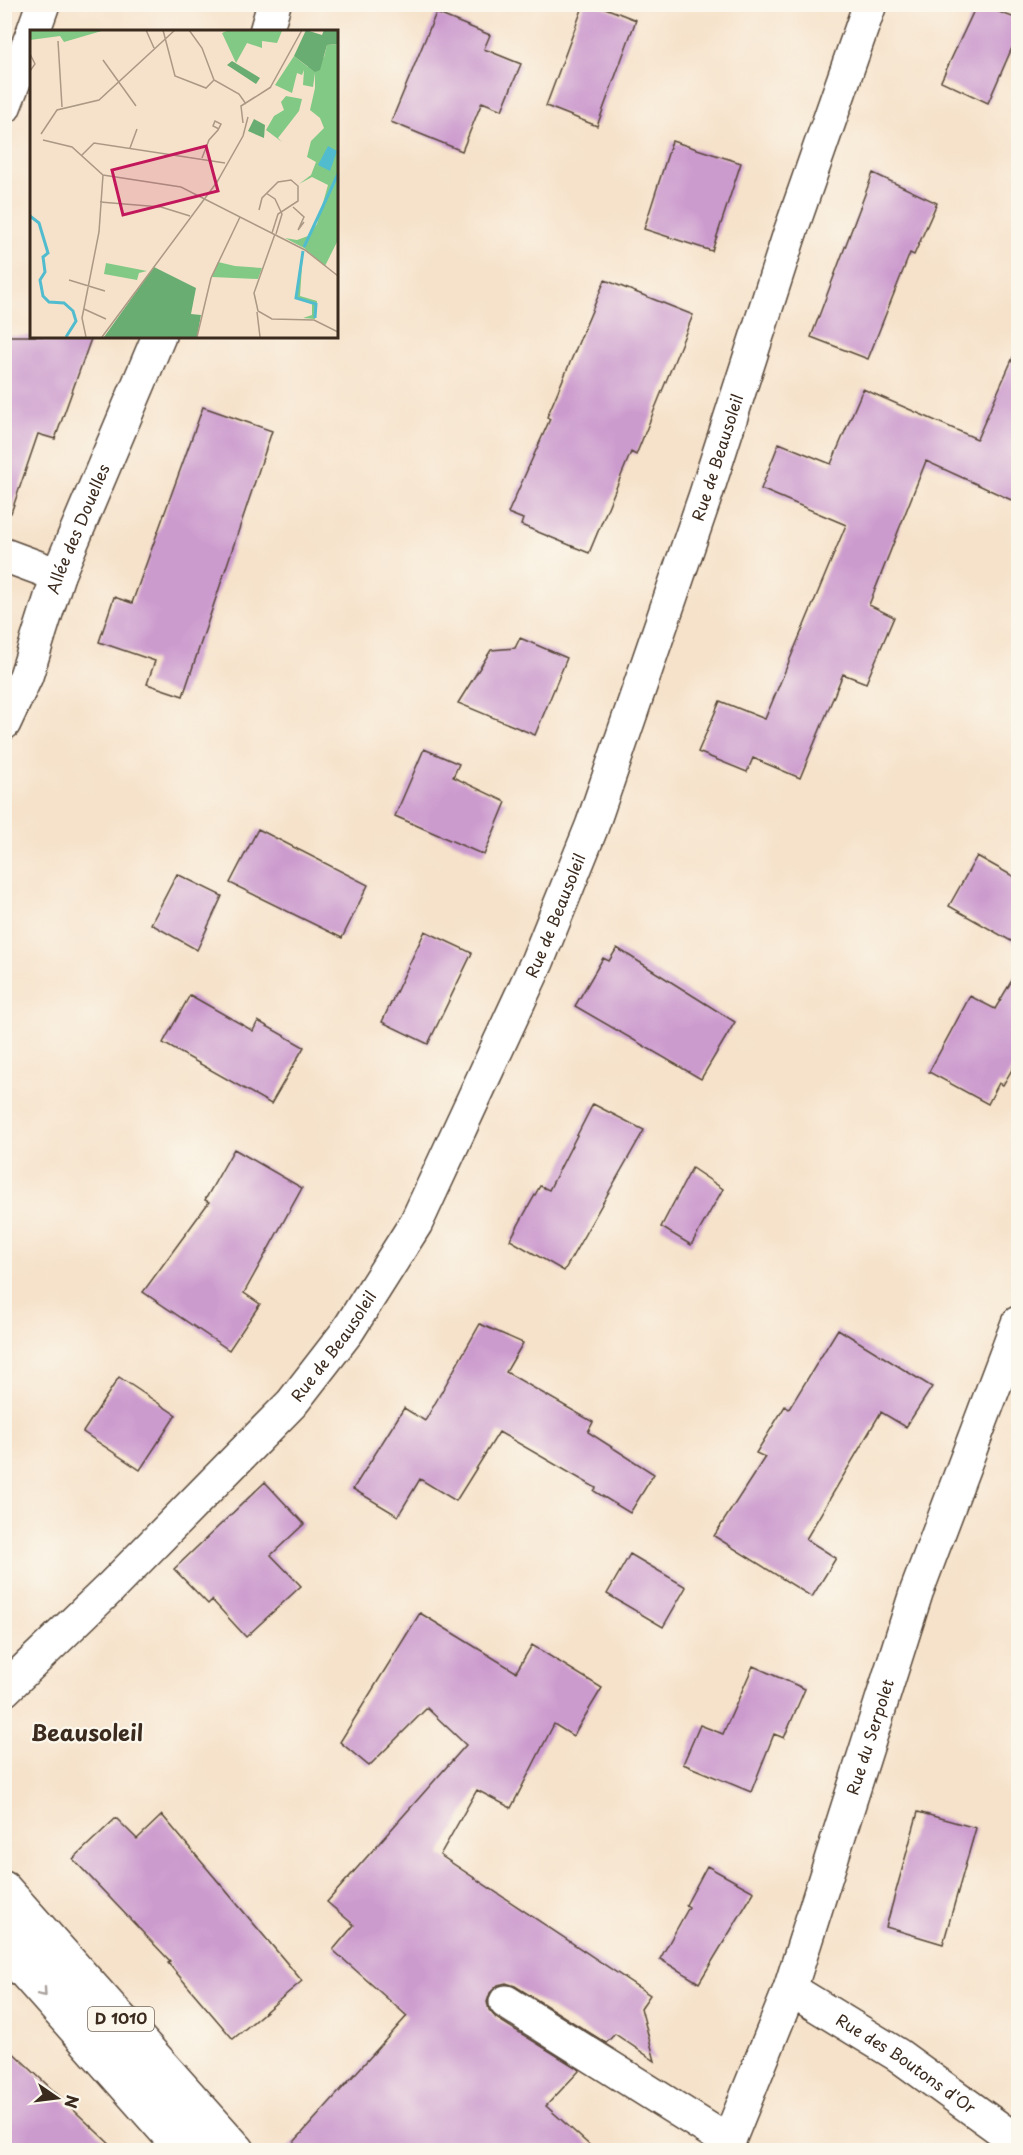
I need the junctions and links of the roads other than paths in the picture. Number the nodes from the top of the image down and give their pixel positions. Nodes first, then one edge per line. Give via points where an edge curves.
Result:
1 (43, 4) edge
2 (274, 4) edge
3 (870, 4) edge
4 (33, 30) edge
5 (267, 30) edge
6 (30, 38) edge
7 (4, 107) edge
8 (158, 338) edge
9 (4, 555) edge
10 (58, 575) junction
11 (4, 723) edge
12 (1018, 1323) edge
13 (4, 1690) edge
14 (4, 1888) edge
15 (4, 1917) edge
16 (4, 1949) edge
17 (790, 1989) junction
18 (506, 2002) dead end
19 (1018, 2142) edge
20 (727, 2146) edge
21 (182, 2151) edge
22 (226, 2151) edge
23 (238, 2151) edge

1 - 4 street
2 - 5 street
3 - 13 street, Rue de Beausoleil via 592,826 537,962 416,1223 352,1323 292,1403
6 - 7 street
8 - 10 street, Allée des Douelles
9 - 10 street
10 - 11 street, Allée des Douelles via 26,676
12 - 17 street, Rue du Serpolet via 916,1593
14 - 23 street, D 1010
15 - 22 street via 198,2137
16 -> 21 street, D 1010
17 - 19 street, Rue des Boutons d'Or via 898,2055
17 - 20 street, Rue du Serpolet
18 - 20 street

